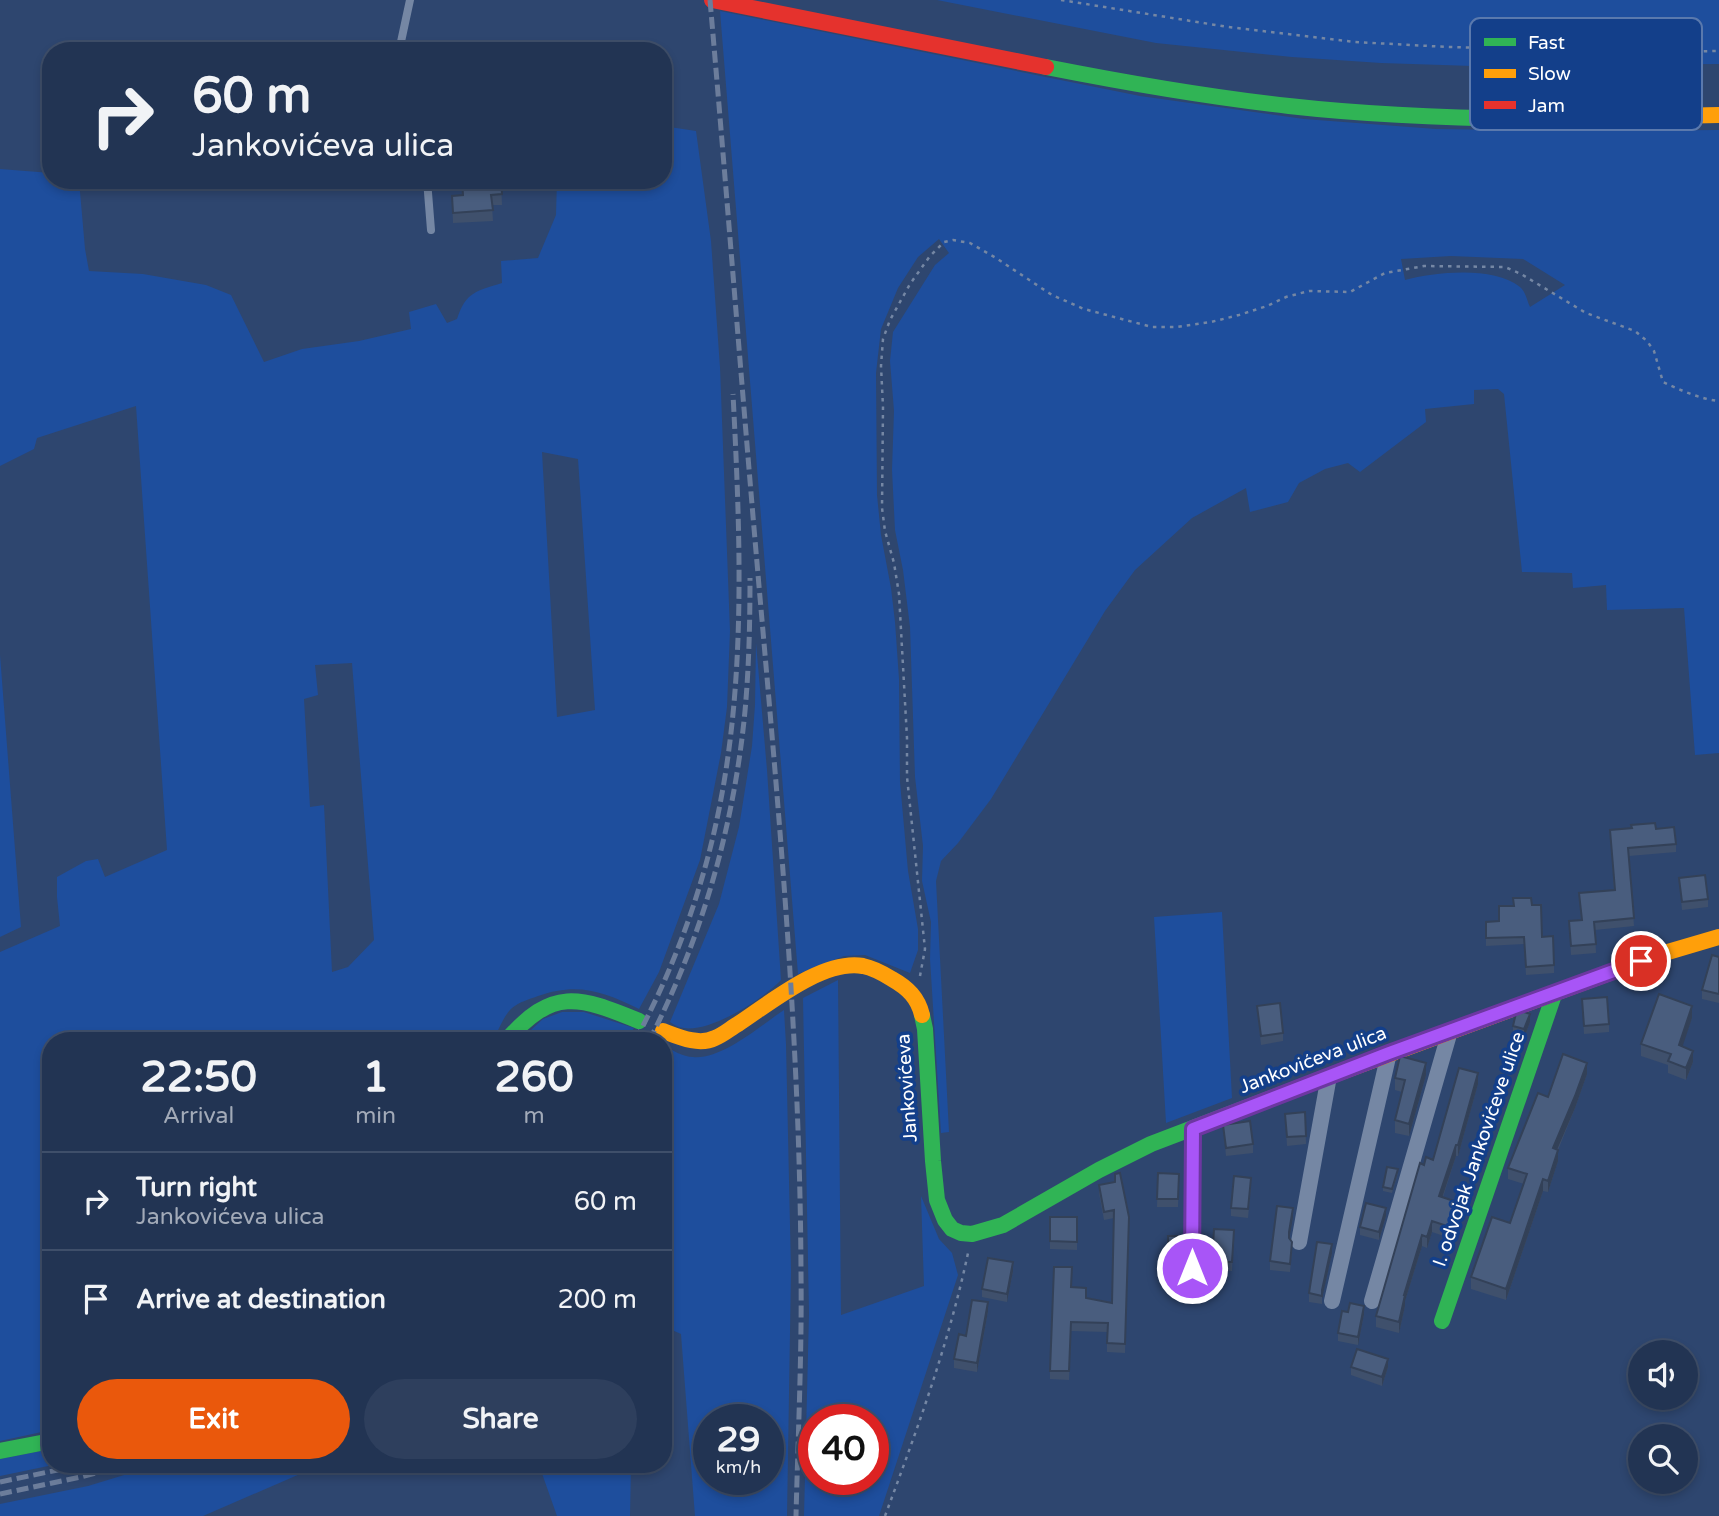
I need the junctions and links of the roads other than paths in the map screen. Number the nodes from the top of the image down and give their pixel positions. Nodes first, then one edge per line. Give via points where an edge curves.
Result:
1 (410, 0) edge
2 (712, 0) edge
3 (401, 42) edge
4 (1470, 118) edge
5 (428, 189) edge
6 (431, 230) dead end
7 (1719, 937) edge
8 (1555, 992) junction
9 (639, 1021) dead end
10 (1450, 1031) junction
11 (514, 1032) edge
12 (672, 1034) edge
13 (1389, 1053) junction
14 (1329, 1076) junction
15 (1193, 1129) junction
16 (972, 1234) joint
17 (1299, 1242) dead end
18 (1192, 1268) dead end
19 (1332, 1301) dead end
20 (1372, 1301) dead end
21 (1442, 1321) dead end
22 (42, 1443) edge
23 (0, 1451) edge

1 - 3 lane
2 - 4 main road via 1136,85 1289,106
5 - 6 lane
7 - 8 main road, Jankovićeva ulica
8 - 10 main road, Jankovićeva ulica
8 - 21 main road, I. odvojak Jankovićeve ulice
9 - 11 main road via 582,1001 558,1002
10 - 13 main road, Jankovićeva ulica
10 - 20 street
12 - 16 main road, Jankovićeva via 690,1041 713,1039 828,970 862,966 893,978 916,998 925,1029 937,1200 952,1228
13 - 14 main road, Jankovićeva ulica
13 - 19 street
14 - 15 main road, Jankovićeva ulica
14 - 17 street
15 - 16 main road, Jankovićeva ulica via 1099,1170 1003,1225
15 - 18 main road
22 - 23 main road

